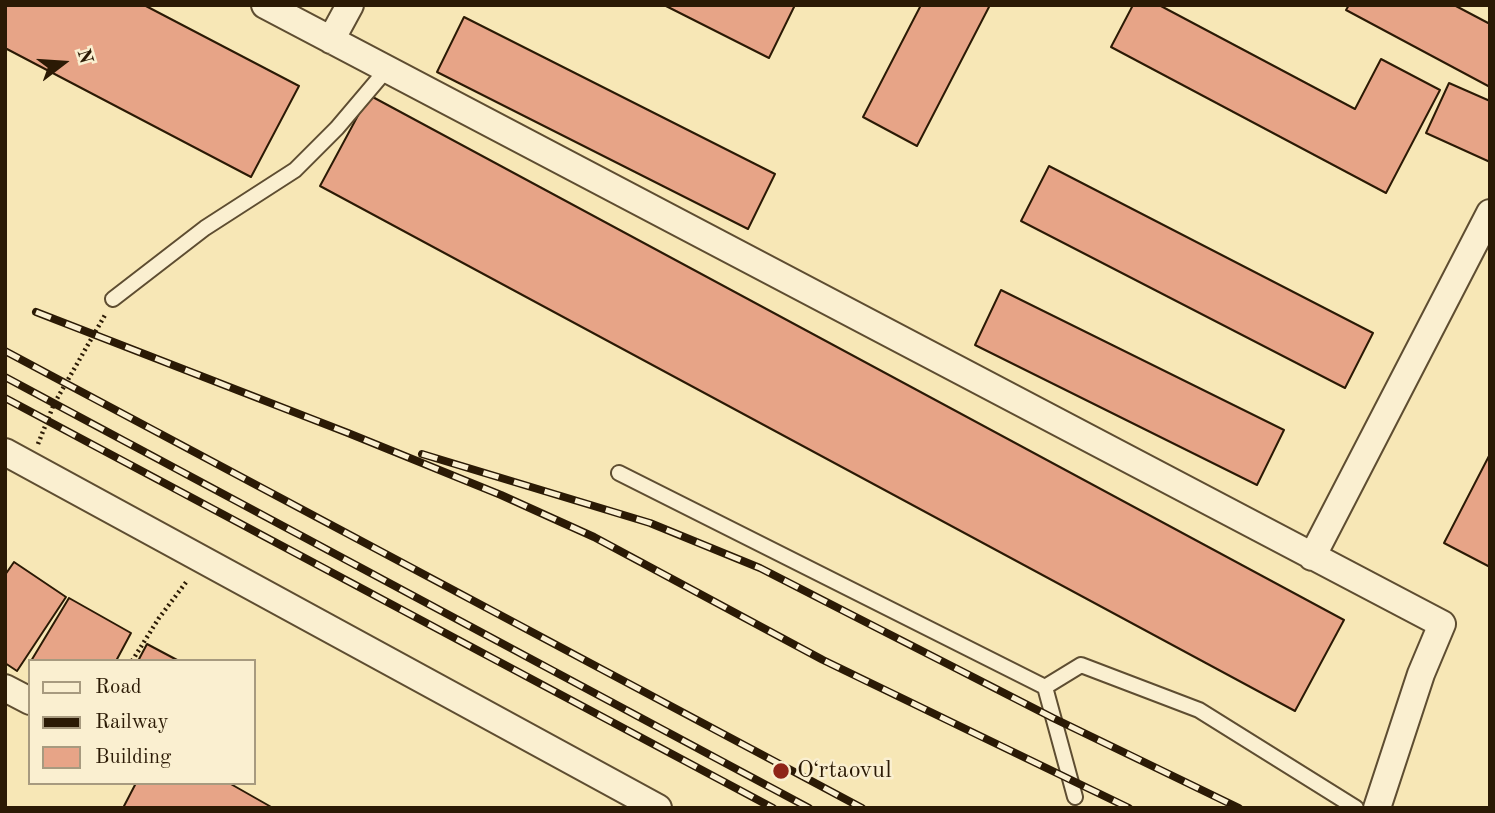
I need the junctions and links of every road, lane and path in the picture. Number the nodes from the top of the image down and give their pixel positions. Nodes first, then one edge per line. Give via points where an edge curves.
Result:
1 (265, 5) edge
2 (351, 5) edge
3 (331, 40) junction
4 (387, 69) junction
5 (1490, 214) edge
6 (113, 299) joint
7 (5, 452) edge
8 (29, 465) junction
9 (619, 473) dead end
10 (1312, 557) junction
11 (200, 558) junction
12 (133, 659) edge
13 (1045, 687) junction
14 (5, 688) edge
15 (28, 700) edge
16 (1075, 797) dead end
17 (658, 808) edge
18 (1356, 808) edge
19 (1377, 808) edge

1 - 3 street
2 - 3 street
3 - 4 street
4 - 6 lane via 295,170 205,228
4 - 10 street
5 - 10 street
6 - 8 path via 54,404
7 - 8 street
8 - 11 street
9 - 13 lane
10 - 19 street via 1442,624
11 - 12 path
11 - 17 street
13 - 16 lane
13 - 18 lane via 1081,665 1199,710
14 - 15 street

